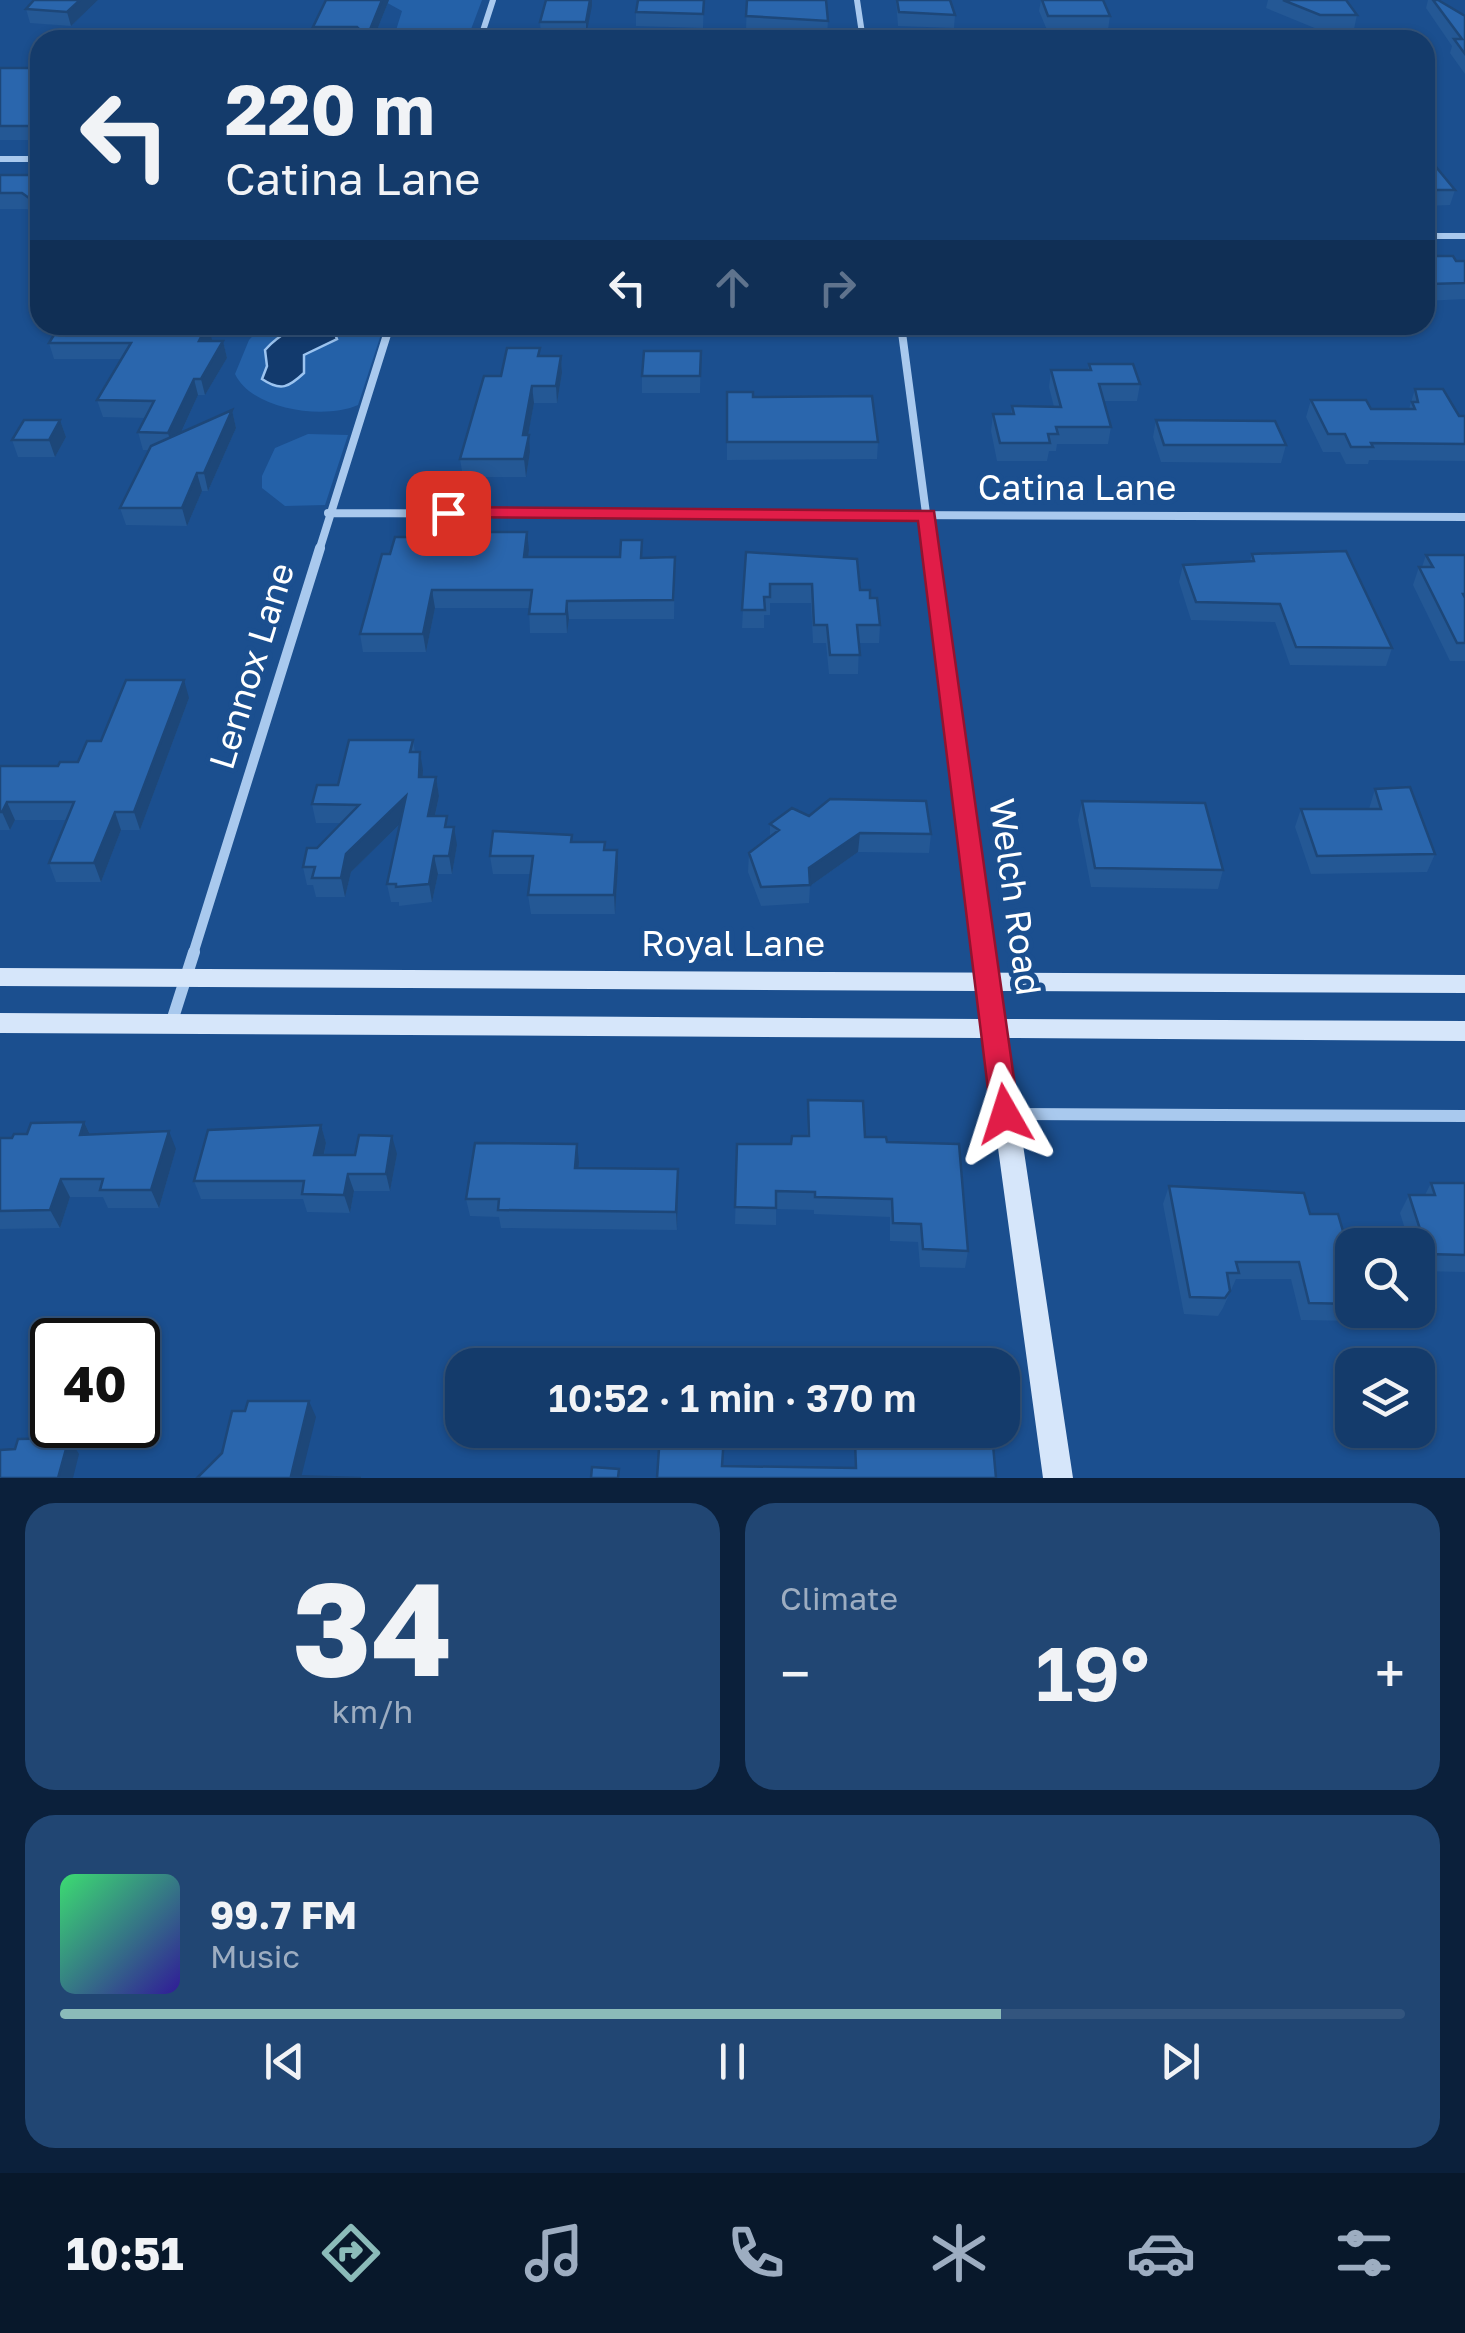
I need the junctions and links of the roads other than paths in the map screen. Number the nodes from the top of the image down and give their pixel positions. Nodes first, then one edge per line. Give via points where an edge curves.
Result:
1 (493, 0) edge
2 (858, 0) edge
3 (483, 30) edge
4 (861, 30) edge
5 (0, 159) edge
6 (30, 159) edge
7 (1435, 236) edge
8 (1465, 236) edge
9 (387, 335) edge
10 (902, 335) edge
11 (328, 513) junction
12 (927, 516) junction
13 (1465, 517) edge
14 (0, 977) edge
15 (184, 978) junction
16 (988, 980) junction
17 (1465, 984) edge
18 (0, 1023) edge
19 (171, 1024) junction
20 (996, 1029) junction
21 (1465, 1031) edge
22 (1005, 1114) junction
23 (1465, 1116) edge
24 (1058, 1478) edge

1 - 3 street
2 - 4 street
5 - 6 street
7 - 8 street
9 - 11 street, Lennox Lane
10 - 12 street, Welch Road
11 - 12 street, Catina Lane
11 - 15 street, Lennox Lane
12 - 13 street, Catina Lane
12 - 16 street, Welch Road
14 - 15 main road, Royal Lane
15 - 16 main road, Royal Lane
15 - 19 street, Lennox Lane
16 - 17 main road, Royal Lane
16 - 20 main road, Welch Road
18 - 19 main road
19 - 20 main road
20 - 21 main road
20 - 22 main road, Welch Road
22 - 23 street
22 - 24 main road, Welch Road

